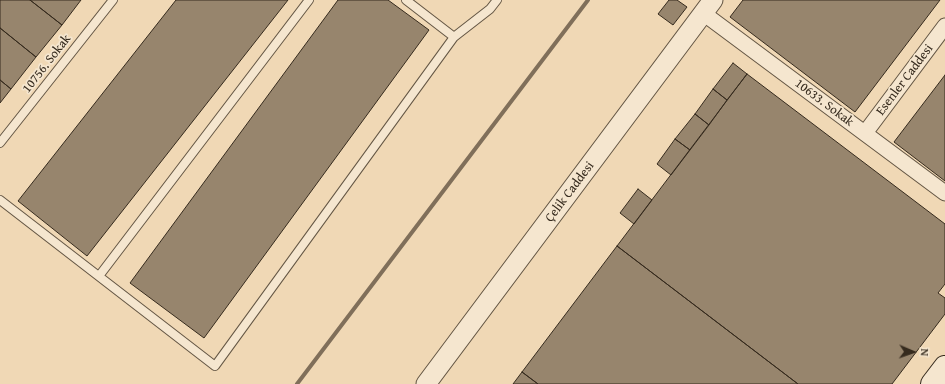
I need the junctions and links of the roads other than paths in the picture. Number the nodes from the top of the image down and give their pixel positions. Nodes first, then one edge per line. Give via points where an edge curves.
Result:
1 (113, 0) edge
2 (309, 0) edge
3 (406, 0) edge
4 (497, 0) edge
5 (708, 7) edge
6 (945, 26) edge
7 (454, 37) junction
8 (865, 133) junction
9 (0, 143) edge
10 (945, 193) edge
11 (0, 200) edge
12 (99, 276) junction
13 (945, 367) edge
14 (426, 384) edge
15 (932, 384) edge

1 - 9 lane, 10756. Sokak
2 - 12 lane
3 - 7 lane
4 - 7 lane via 490,9
5 - 8 street, 10633. Sokak
5 - 14 street, Çelik Caddesi
6 - 8 street, Esenler Caddesi
7 - 12 lane via 216,366
8 - 10 street, 10633. Sokak
11 - 12 lane
13 - 15 main road

